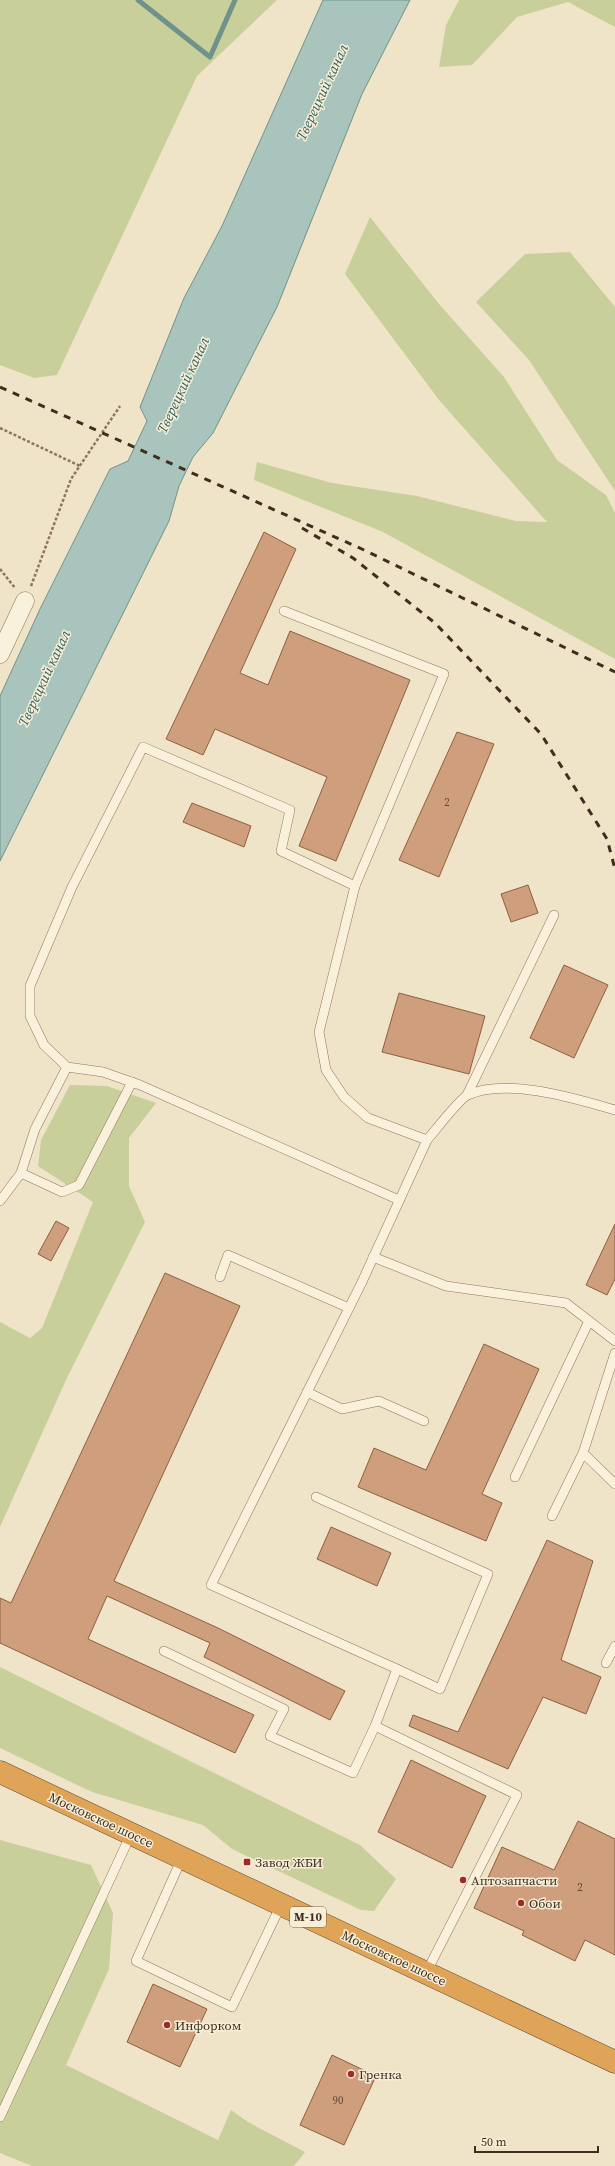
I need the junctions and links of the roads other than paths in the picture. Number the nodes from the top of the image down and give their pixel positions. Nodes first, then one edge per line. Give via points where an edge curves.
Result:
1 (25, 601) road end
2 (284, 611) dead end
3 (0, 654) edge
4 (355, 886) junction
5 (554, 915) dead end
6 (67, 1067) junction
7 (132, 1082) junction
8 (467, 1095) junction
9 (615, 1110) edge
10 (427, 1140) junction
11 (20, 1173) junction
12 (399, 1200) junction
13 (0, 1201) edge
14 (373, 1256) junction
15 (220, 1277) dead end
16 (349, 1308) junction
17 (589, 1321) junction
18 (615, 1341) edge
19 (615, 1353) edge
20 (307, 1392) junction
21 (424, 1421) dead end
22 (583, 1453) junction
23 (515, 1477) dead end
24 (615, 1484) edge
25 (316, 1497) dead end
26 (552, 1516) dead end
27 (615, 1646) edge
28 (164, 1651) dead end
29 (606, 1663) dead end
30 (397, 1669) junction
31 (375, 1726) junction
32 (0, 1772) edge
33 (131, 1834) junction
34 (182, 1858) junction
35 (281, 1905) junction
36 (426, 1973) junction
37 (615, 2062) edge
38 (0, 2117) edge

1 - 3 street
2 - 4 lane via 444,674
4 - 6 lane via 281,851 290,810 143,747 72,887 30,986 30,1016 44,1045
4 - 10 lane via 319,1032 326,1070 344,1097 368,1118
5 - 8 lane
6 - 7 lane via 104,1072
6 - 11 lane via 35,1128
7 - 11 lane via 79,1185 62,1192
7 - 12 lane
8 - 9 lane via 496,1088 557,1093
8 - 10 lane
10 - 12 lane
11 - 13 lane
12 - 14 lane
14 - 16 lane
14 - 17 lane via 446,1286 566,1303
15 - 16 lane via 228,1256
16 - 20 lane
17 - 18 lane
17 - 23 lane
19 - 22 lane
20 - 21 lane via 342,1409 380,1401
20 - 30 lane via 210,1585
22 - 24 lane
22 - 26 lane
25 - 30 lane via 488,1574 440,1689
27 - 29 lane
28 - 31 lane via 284,1709 270,1736 352,1773
30 - 31 lane
31 - 36 lane via 517,1794
32 - 33 highway, Московское шоссе / М-10
33 - 34 highway, Московское шоссе / М-10
33 - 38 lane
34 - 35 highway, Московское шоссе / М-10
34 - 35 lane via 136,1961 232,2007
35 - 36 highway, Московское шоссе / М-10
36 - 37 highway, Московское шоссе / М-10

